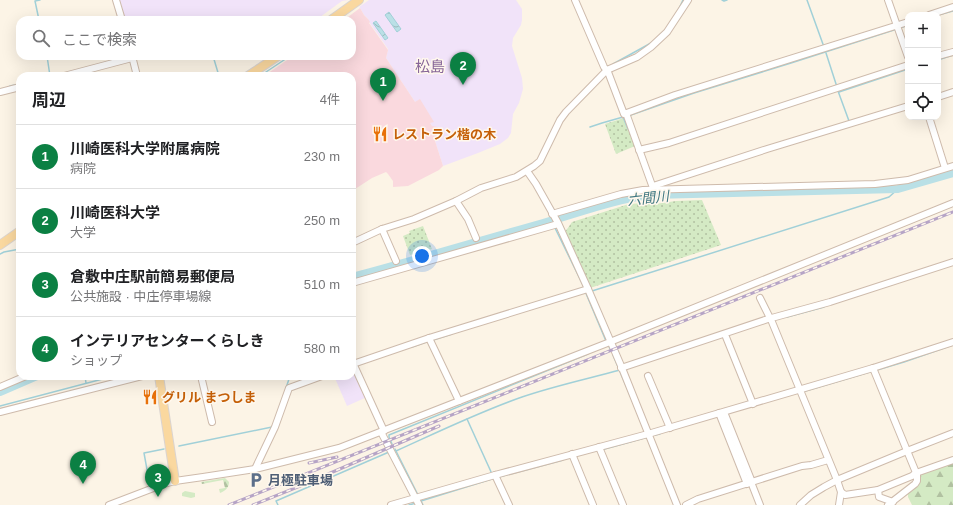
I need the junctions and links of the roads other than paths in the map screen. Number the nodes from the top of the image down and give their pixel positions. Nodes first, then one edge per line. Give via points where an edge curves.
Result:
1 (116, 0) edge
2 (359, 0) edge
3 (575, 0) edge
4 (688, 0) edge
5 (888, 0) edge
6 (953, 8) edge
7 (939, 12) edge
8 (121, 16) edge
9 (337, 16) edge
10 (905, 24) edge
11 (898, 27) junction
12 (905, 48) edge
13 (953, 52) edge
14 (941, 55) edge
15 (121, 60) edge
16 (133, 60) edge
17 (272, 60) edge
18 (905, 66) edge
19 (607, 70) junction
20 (78, 72) edge
21 (136, 72) edge
22 (254, 72) edge
23 (16, 88) edge
24 (0, 92) edge
25 (953, 92) edge
26 (941, 96) edge
27 (905, 107) edge
28 (627, 116) junction
29 (930, 120) edge
30 (639, 150) junction
31 (953, 166) edge
32 (945, 168) junction
33 (527, 171) junction
34 (653, 188) junction
35 (456, 201) junction
36 (953, 203) edge
37 (553, 215) junction
38 (556, 225) junction
39 (382, 229) junction
40 (16, 234) edge
41 (476, 238) dead end
42 (356, 240) edge
43 (0, 245) edge
44 (396, 261) dead end
45 (953, 262) edge
46 (356, 282) edge
47 (587, 290) junction
48 (760, 298) dead end
49 (771, 320) junction
50 (726, 337) dead end
51 (430, 340) junction
52 (609, 343) junction
53 (952, 345) edge
54 (356, 363) edge
55 (356, 368) edge
56 (622, 369) junction
57 (874, 370) junction
58 (648, 376) dead end
59 (17, 380) edge
60 (126, 380) edge
61 (161, 380) edge
62 (202, 380) edge
63 (311, 380) edge
64 (0, 387) edge
65 (801, 392) junction
66 (459, 402) junction
67 (753, 404) junction
68 (0, 412) edge
69 (722, 415) junction
70 (212, 422) dead end
71 (670, 428) junction
72 (385, 431) junction
73 (648, 434) junction
74 (953, 434) edge
75 (600, 449) junction
76 (907, 451) junction
77 (573, 456) junction
78 (828, 460) junction
79 (953, 460) edge
80 (255, 469) junction
81 (916, 473) junction
82 (495, 477) junction
83 (837, 480) junction
84 (175, 481) junction
85 (750, 483) junction
86 (878, 490) junction
87 (841, 492) junction
88 (418, 501) edge
89 (803, 503) edge
90 (890, 503) edge
91 (109, 505) edge
92 (391, 505) edge
93 (509, 505) edge
94 (594, 505) edge
95 (624, 505) edge
96 (677, 505) edge
97 (686, 505) edge
98 (760, 505) edge
99 (839, 505) edge

1 - 8 street
2 - 9 main road
3 - 19 street
4 - 19 street via 667,32 651,47 637,57
5 - 11 street
6 - 7 street
10 - 11 street
11 - 12 street
11 - 28 street via 676,96
13 - 14 street
15 - 20 street
16 - 21 street
17 - 22 main road
18 - 30 street via 669,143
19 - 28 street
19 - 33 street via 566,112 540,161
23 - 24 street
25 - 26 street
27 - 34 street via 767,149
28 - 30 street
29 - 32 street
30 - 34 street
31 - 32 street
32 - 34 street via 908,180 875,184
33 - 35 street via 481,188
33 - 37 street
34 - 37 street via 621,194
35 - 39 street
35 - 41 street
36 - 52 street
37 - 38 street
38 - 46 street
38 - 47 street
39 - 42 street
39 - 44 street
40 - 43 main road
45 - 49 street
47 - 51 street
47 - 52 street
48 - 49 street
49 - 56 street
49 - 65 street
50 - 67 street
51 - 54 street
51 - 66 street
52 - 56 street
52 - 66 street
53 - 57 street
55 - 72 street
56 - 73 street
57 - 65 street
57 - 76 street
58 - 71 street
59 - 64 street
60 - 68 street
61 - 84 main road
62 - 70 street
63 - 80 street via 289,388
65 - 67 street
65 - 78 street
66 - 72 street
67 - 69 street
69 - 71 street
69 - 85 street
71 - 73 street
72 - 80 street via 333,450
72 - 88 street via 391,451
73 - 75 street
73 - 96 street
74 - 76 street
75 - 77 street
75 - 95 street
76 - 81 street
76 - 83 street
77 - 82 street
77 - 94 street
78 - 83 street
78 - 85 street
79 - 81 street
80 - 84 street
81 - 86 street
81 - 90 street via 915,484
82 - 88 street
82 - 93 street
83 - 87 street
83 - 89 street via 811,495
84 - 91 street
85 - 97 street
85 - 98 street
86 - 87 street via 845,495
86 - 90 street via 879,497
87 - 99 street
88 - 92 street

